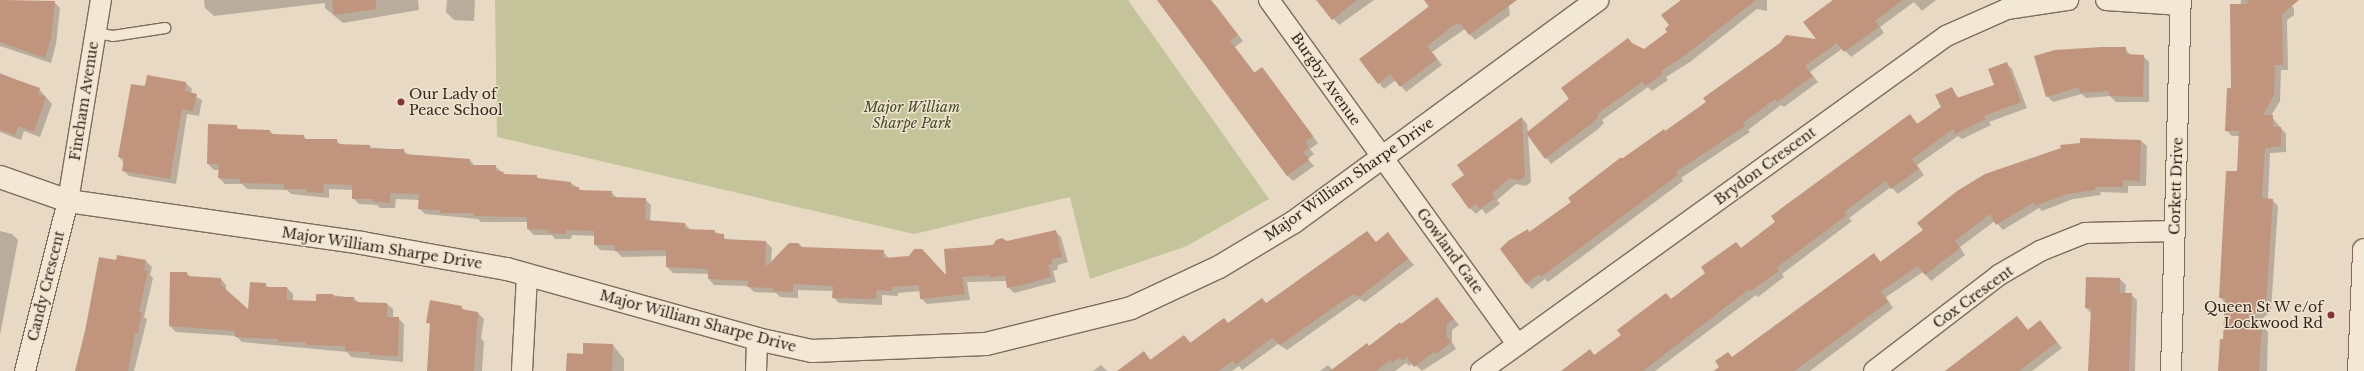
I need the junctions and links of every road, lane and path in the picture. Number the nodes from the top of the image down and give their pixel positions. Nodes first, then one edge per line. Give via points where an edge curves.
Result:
1 (101, 0) edge
2 (1269, 0) edge
3 (1597, 0) edge
4 (2068, 0) edge
5 (2106, 0) edge
6 (2181, 3) edge
7 (165, 28) dead end
8 (95, 33) junction
9 (1382, 158) junction
10 (0, 177) edge
11 (68, 201) junction
12 (2175, 230) junction
13 (2364, 250) edge
14 (527, 274) junction
15 (756, 340) junction
16 (1518, 344) junction
17 (25, 371) edge
18 (522, 371) edge
19 (756, 371) edge
20 (1481, 371) edge
21 (1874, 371) edge
22 (2171, 371) edge
23 (2359, 371) edge

1 - 8 street, Fincham Avenue
2 - 9 street, Burgby Avenue
3 - 9 street, Major William Sharpe Drive
4 - 16 street, Brydon Crescent via 2007,9 1946,36
5 - 6 street
6 - 12 street, Corkett Drive
7 - 8 lane via 113,36
8 - 11 street, Fincham Avenue
9 - 15 street, Major William Sharpe Drive via 1294,222 1219,267 1131,308 986,344 812,351
9 - 16 street, Gowland Gate
10 - 11 street, Major William Sharpe Drive
11 - 14 street, Major William Sharpe Drive via 362,243
11 - 17 street, Candy Crescent
12 - 21 street, Cox Crescent via 2086,233 2040,251 1999,275
12 - 22 street, Corkett Drive
13 - 23 street
14 - 15 street, Major William Sharpe Drive
14 - 18 street
15 - 19 street
16 - 20 street, Brydon Crescent

